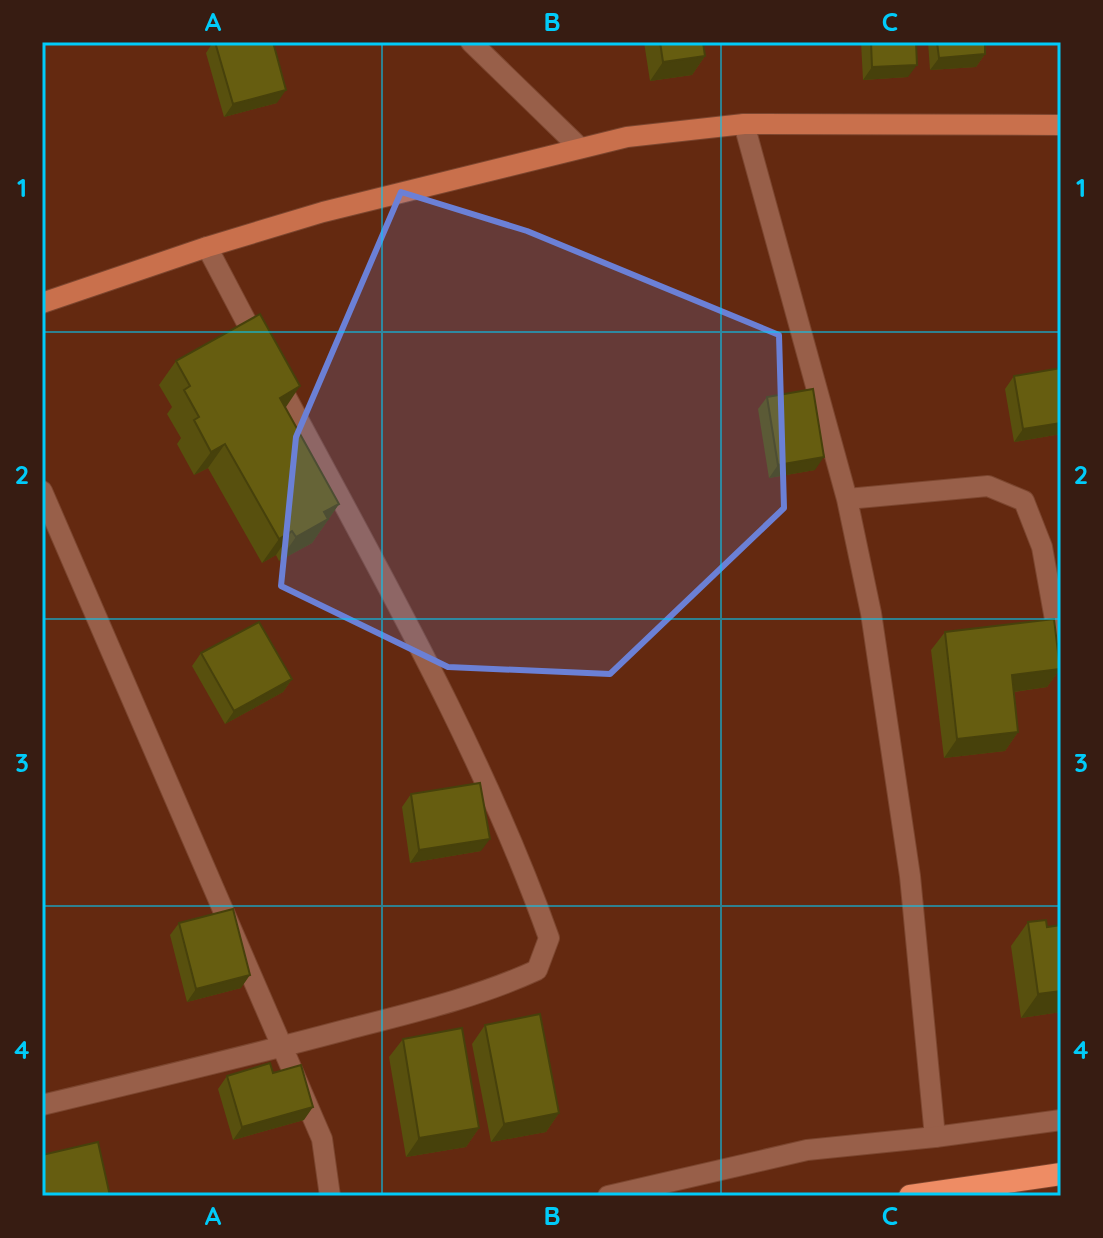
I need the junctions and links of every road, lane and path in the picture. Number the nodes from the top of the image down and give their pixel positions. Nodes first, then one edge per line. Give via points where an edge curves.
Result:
1 (471, 42) edge
2 (744, 124) junction
3 (1061, 125) edge
4 (580, 148) junction
5 (207, 247) junction
6 (42, 303) edge
7 (42, 491) edge
8 (847, 499) junction
9 (1061, 653) edge
10 (283, 1047) junction
11 (42, 1105) edge
12 (1061, 1120) edge
13 (935, 1137) junction
14 (1061, 1174) edge
15 (330, 1196) edge
16 (608, 1196) edge
17 (910, 1196) edge

1 - 4 street
2 - 3 main road
2 - 4 main road via 627,137
2 - 8 street
4 - 5 main road via 323,212
5 - 6 main road
5 - 10 street via 460,724 549,938 537,970 502,986
7 - 10 street
8 - 9 street via 988,486 1024,501 1042,547
8 - 13 street via 871,613 910,876
10 - 11 street
10 - 15 street via 322,1139
12 - 13 street
13 - 16 street via 807,1150
14 - 17 highway

